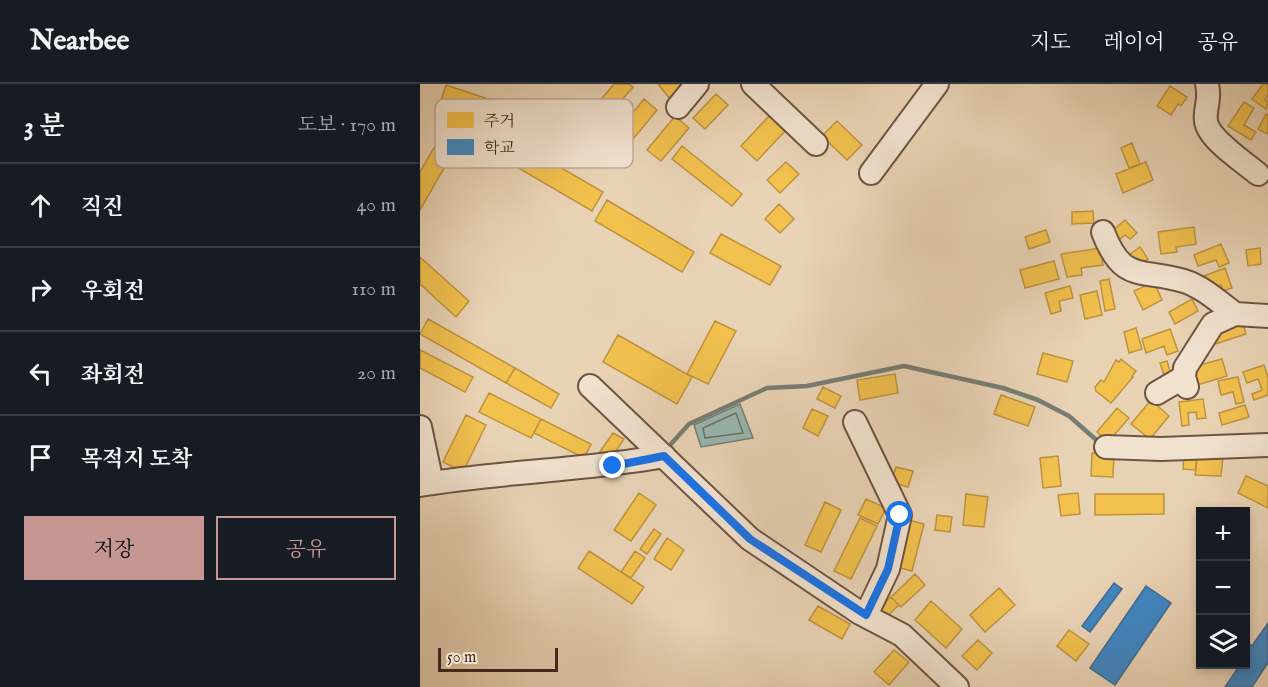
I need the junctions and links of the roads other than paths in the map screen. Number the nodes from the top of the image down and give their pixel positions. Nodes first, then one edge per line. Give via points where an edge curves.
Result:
1 (697, 84) edge
2 (753, 84) edge
3 (937, 84) edge
4 (1207, 84) edge
5 (678, 107) dead end
6 (816, 144) dead end
7 (872, 173) dead end
8 (1258, 174) dead end
9 (1104, 232) dead end
10 (1235, 314) junction
11 (1268, 316) edge
12 (590, 386) dead end
13 (1157, 393) dead end
14 (855, 422) dead end
15 (420, 427) edge
16 (1268, 445) edge
17 (1106, 447) dead end
18 (664, 456) junction
19 (426, 484) edge
20 (866, 615) junction
21 (957, 687) edge

1 - 5 street
2 - 6 street
3 - 7 street
4 - 8 street via 1210,98 1205,120 1209,131
9 - 10 street via 1109,247 1132,272 1184,281
10 - 11 street
10 - 13 street via 1213,324 1190,360 1186,382
12 - 18 street
14 - 20 street via 900,515 888,569
15 - 19 street
16 - 17 street
18 - 19 street via 613,466
18 - 20 street via 750,539
20 - 21 street via 903,635

